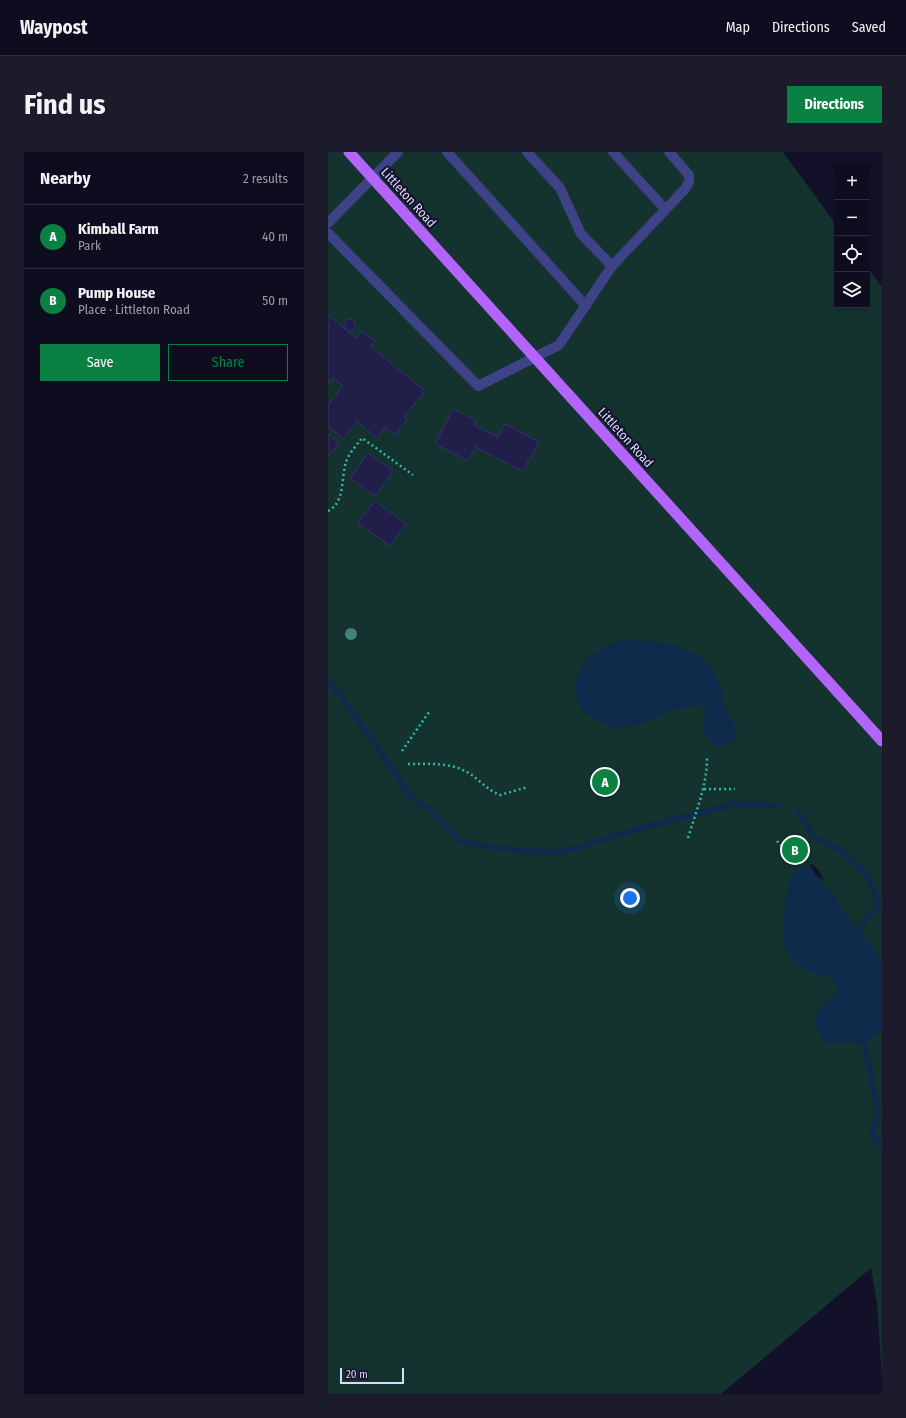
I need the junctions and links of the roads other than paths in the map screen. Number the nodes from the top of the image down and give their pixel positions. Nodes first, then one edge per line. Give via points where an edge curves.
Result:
1 (349, 152) edge
2 (398, 152) edge
3 (447, 152) edge
4 (527, 152) edge
5 (613, 152) edge
6 (669, 152) edge
7 (373, 178) junction
8 (665, 209) junction
9 (328, 223) edge
10 (328, 232) edge
11 (612, 266) junction
12 (586, 306) junction
13 (535, 357) junction
14 (882, 740) edge

1 - 7 main road, Littleton Road
2 - 7 lane
3 - 12 lane
4 - 11 lane via 560,188 581,234
5 - 8 lane
6 - 8 lane via 689,175 689,182
7 - 9 lane
7 - 13 main road, Littleton Road
8 - 11 lane
10 - 13 lane via 478,386
11 - 12 lane
12 - 13 lane via 559,345
13 - 14 main road, Littleton Road

